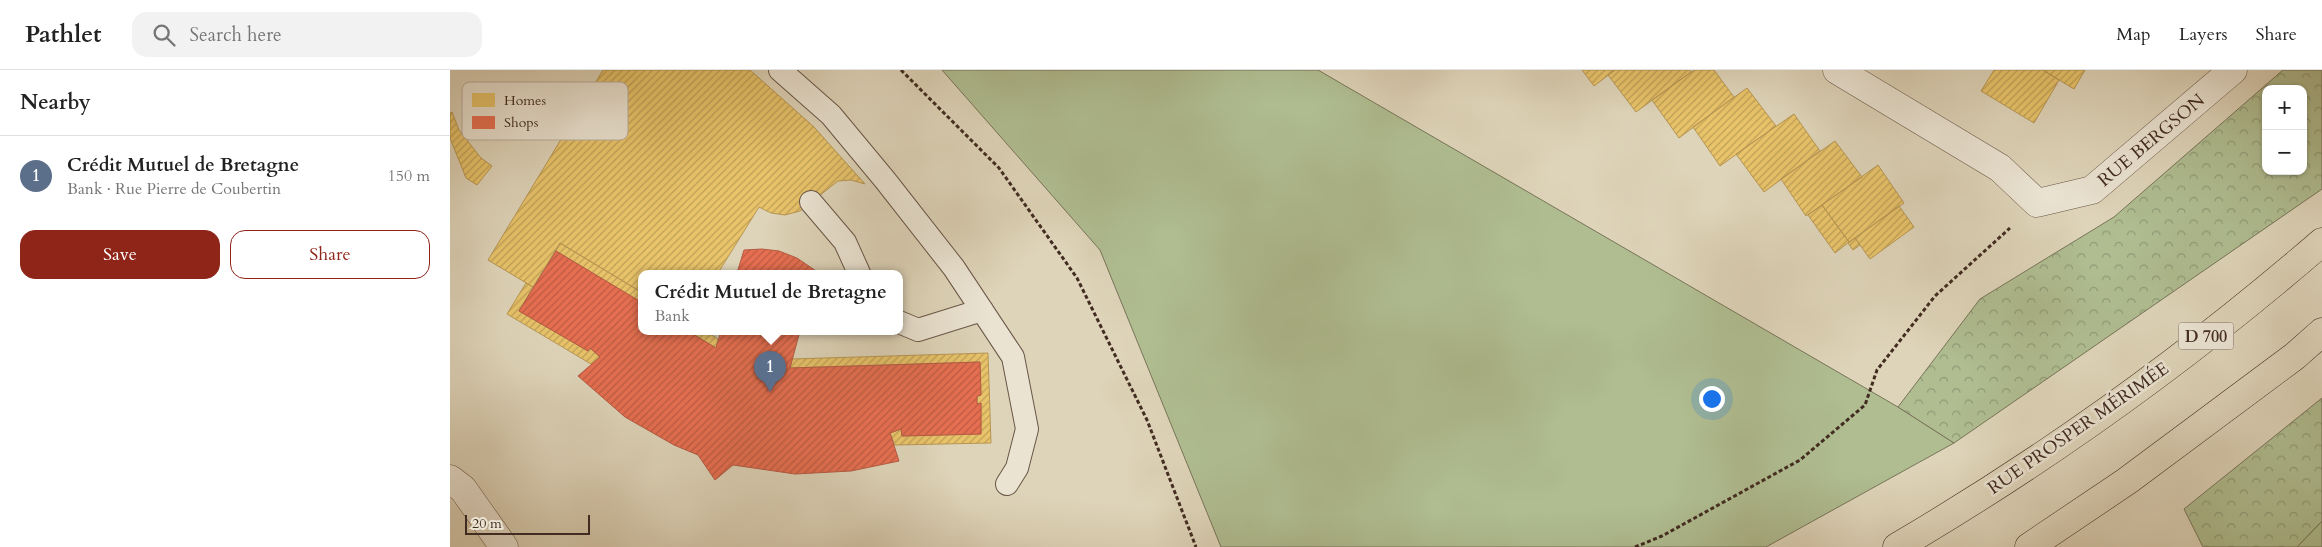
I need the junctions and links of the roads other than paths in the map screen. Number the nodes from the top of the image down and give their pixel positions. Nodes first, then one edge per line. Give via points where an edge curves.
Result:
1 (780, 70) edge
2 (1837, 70) edge
3 (2233, 70) edge
4 (811, 202) dead end
5 (2322, 242) edge
6 (858, 270) edge
7 (982, 310) junction
8 (903, 324) edge
9 (2322, 332) edge
10 (450, 479) edge
11 (1007, 484) dead end
12 (504, 547) edge
13 (1897, 547) edge
14 (2029, 547) edge

1 - 7 lane via 831,115 886,180
2 - 3 street, RUE BERGSON via 2000,168 2037,204 2092,190
4 - 6 lane via 845,242
5 - 13 main road, RUE PROSPER MÉRIMÉE / D 700 via 2253,301 2086,426 1952,515
7 - 8 lane via 918,330
7 - 11 lane via 1013,357 1027,428 1017,468
9 - 14 main road via 2296,356 2127,481
10 - 12 street via 463,489

